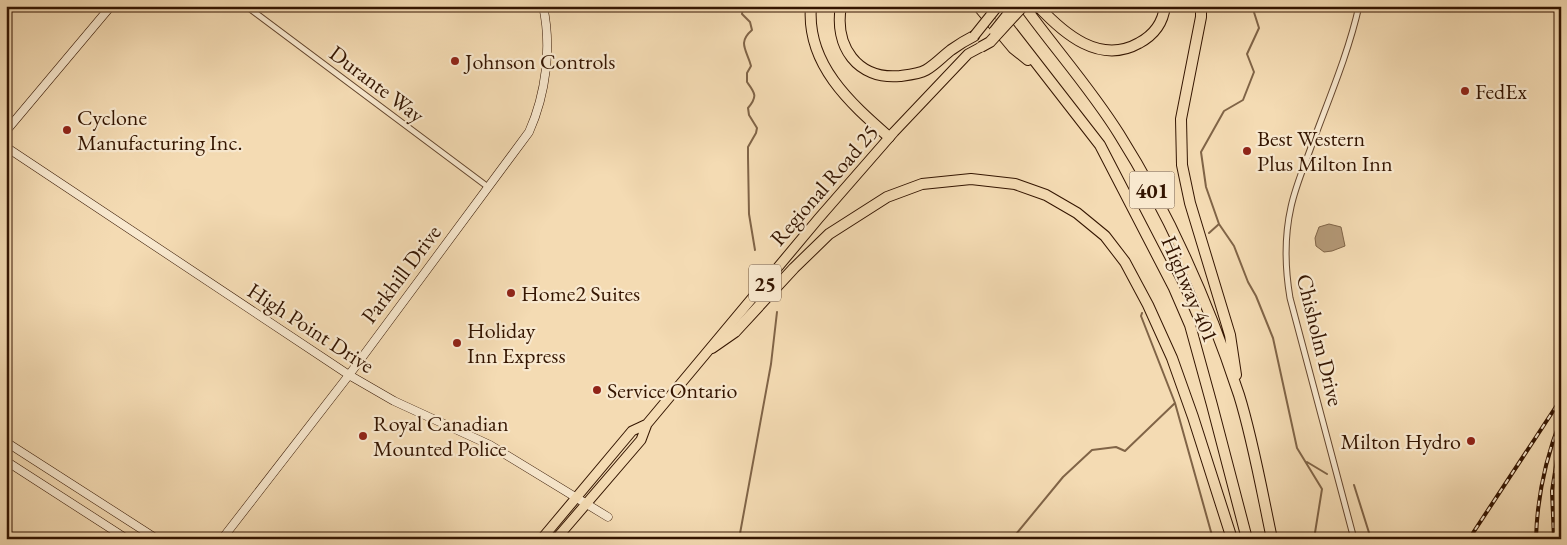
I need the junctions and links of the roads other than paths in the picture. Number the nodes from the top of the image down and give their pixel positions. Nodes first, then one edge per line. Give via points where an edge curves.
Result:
1 (111, 6) edge
2 (246, 6) edge
3 (543, 6) edge
4 (811, 6) edge
5 (841, 6) edge
6 (978, 6) edge
7 (992, 6) edge
8 (998, 6) edge
9 (1014, 6) edge
10 (1023, 6) edge
11 (1038, 6) edge
12 (1165, 6) edge
13 (1201, 6) edge
14 (1359, 6) edge
15 (974, 36) junction
16 (981, 47) junction
17 (968, 54) junction
18 (1041, 70) junction
19 (6, 131) edge
20 (889, 138) junction
21 (6, 148) edge
22 (488, 188) junction
23 (712, 348) junction
24 (349, 375) junction
25 (1239, 396) junction
26 (648, 424) junction
27 (6, 442) edge
28 (6, 461) edge
29 (576, 497) junction
30 (587, 503) junction
31 (608, 517) dead end
32 (127, 539) edge
33 (157, 539) edge
34 (222, 539) edge
35 (544, 539) edge
36 (556, 539) edge
37 (1232, 539) edge
38 (1247, 539) edge
39 (1272, 539) edge
40 (1354, 539) edge

1 - 19 street
2 - 22 street, Durante Way
3 - 22 street, Parkhill Drive via 546,74 540,103 529,132
4 - 20 highway via 812,30 825,69 837,87
5 - 15 highway via 840,34 844,47 862,68 874,74 910,75 926,70
6 - 18 highway via 1013,48
7 - 18 highway, Highway 401 / 401
8 - 15 main road, 25, bridge
9 - 16 main road, 25, bridge
10 - 16 highway, bridge via 990,42
10 - 25 highway, Highway 401 / 401 via 1095,99 1148,184 1191,268
11 - 12 highway via 1079,42 1097,49 1116,51 1132,47 1155,31 1163,18
13 - 25 highway via 1181,119 1182,165 1190,203 1230,334
14 - 40 street, Chisholm Drive via 1346,52 1294,193 1286,250 1290,298
15 - 17 main road, 25
16 - 17 main road, Regional Road 25 / 25
17 - 20 main road, Regional Road 25 / 25
18 - 38 highway, Highway 401 / 401 via 1100,145 1174,288 1192,334
20 - 23 main road, Regional Road 25 / 25 via 818,218
21 - 24 street, High Point Drive
22 - 24 street, Parkhill Drive
23 - 26 main road, Regional Road 25 / 25
23 - 37 highway via 734,332 829,234 887,197 922,184 971,179 1015,184 1046,195 1077,213 1105,236 1148,305 1172,358
24 - 29 street, High Point Drive via 394,402 490,445
24 - 34 street, Parkhill Drive
25 - 39 highway, Highway 401 / 401
26 - 29 main road, Regional Road 25 / 25 via 632,431
26 - 30 main road, Regional Road 25 / 25 via 641,440
27 - 33 street
28 - 32 street
29 - 30 street, High Point Drive
29 - 35 main road, Regional Road 25 / 25
30 - 31 street, High Point Drive
30 - 36 main road, Regional Road 25 / 25

